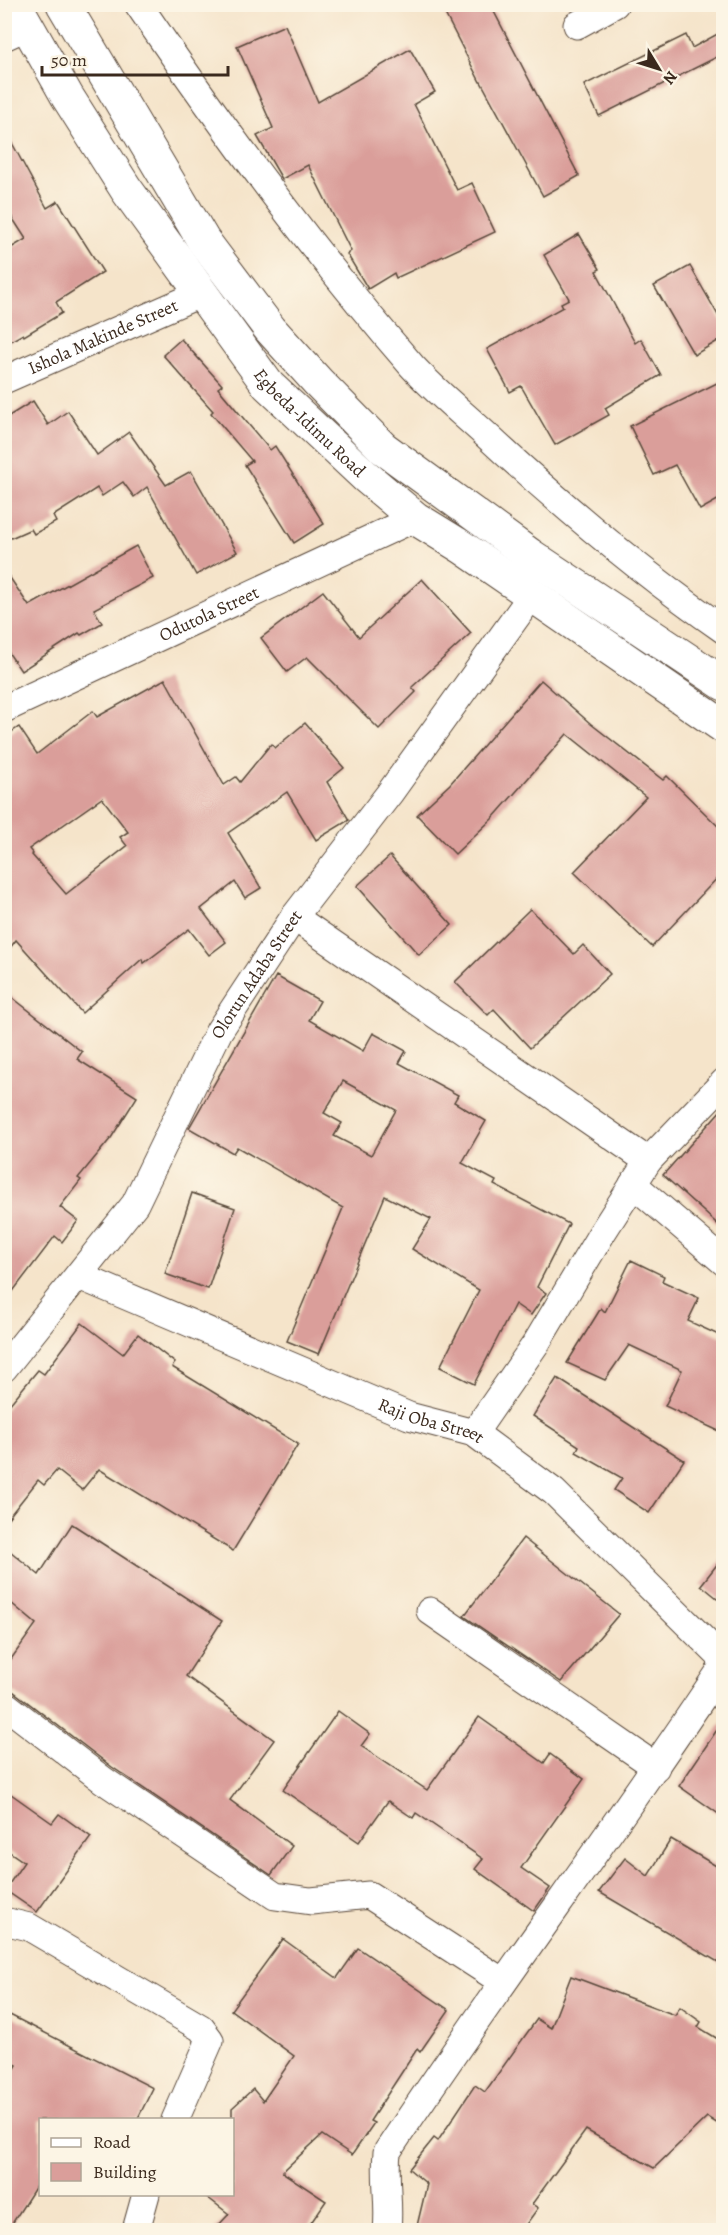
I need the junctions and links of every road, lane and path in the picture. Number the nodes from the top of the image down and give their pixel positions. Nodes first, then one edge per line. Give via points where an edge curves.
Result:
1 (63, 4) edge
2 (138, 4) edge
3 (615, 4) edge
4 (16, 23) edge
5 (577, 25) dead end
6 (202, 293) junction
7 (4, 380) edge
8 (415, 518) junction
9 (532, 595) junction
10 (723, 630) edge
11 (723, 684) edge
12 (4, 709) edge
13 (723, 727) edge
14 (294, 917) junction
15 (723, 1082) edge
16 (648, 1161) junction
17 (633, 1184) junction
18 (723, 1262) edge
19 (79, 1276) junction
20 (4, 1368) edge
21 (474, 1433) junction
22 (430, 1611) dead end
23 (723, 1660) edge
24 (723, 1665) edge
25 (4, 1704) edge
26 (656, 1767) junction
27 (4, 1921) edge
28 (503, 1982) junction
29 (176, 2118) edge
30 (145, 2196) edge
31 (136, 2230) edge
32 (387, 2230) edge

1 - 11 main road, Egbeda-Idimu Road via 203,240 270,329 318,382 383,448 530,555
2 - 10 street via 196,89 326,261 414,368 522,468 672,594
3 - 5 street
4 - 6 main road, Egbeda-Idimu Road via 126,189
6 - 7 street, Ishola Makinde Street
6 - 8 main road, Egbeda-Idimu Road via 268,386
8 - 9 main road, Egbeda-Idimu Road
8 - 12 street, Odutola Street
9 - 13 main road, Egbeda-Idimu Road
9 - 14 street, Olorun Adaba Street via 389,794
14 - 16 street
14 - 19 street, Olorun Adaba Street via 219,1031 135,1204
15 - 16 street
16 - 17 street
17 - 18 street
17 - 21 street via 537,1342
19 - 20 street, Olorun Adaba Street
19 - 21 street, Raji Oba Street via 409,1416
21 - 23 street, Raji Oba Street via 554,1492
22 - 26 street
24 - 26 street
25 - 28 street via 103,1780 275,1896 311,1900 369,1895
26 - 28 street
27 - 29 street via 29,1927 201,2028 210,2040
28 - 32 street via 387,2152
30 - 31 street

